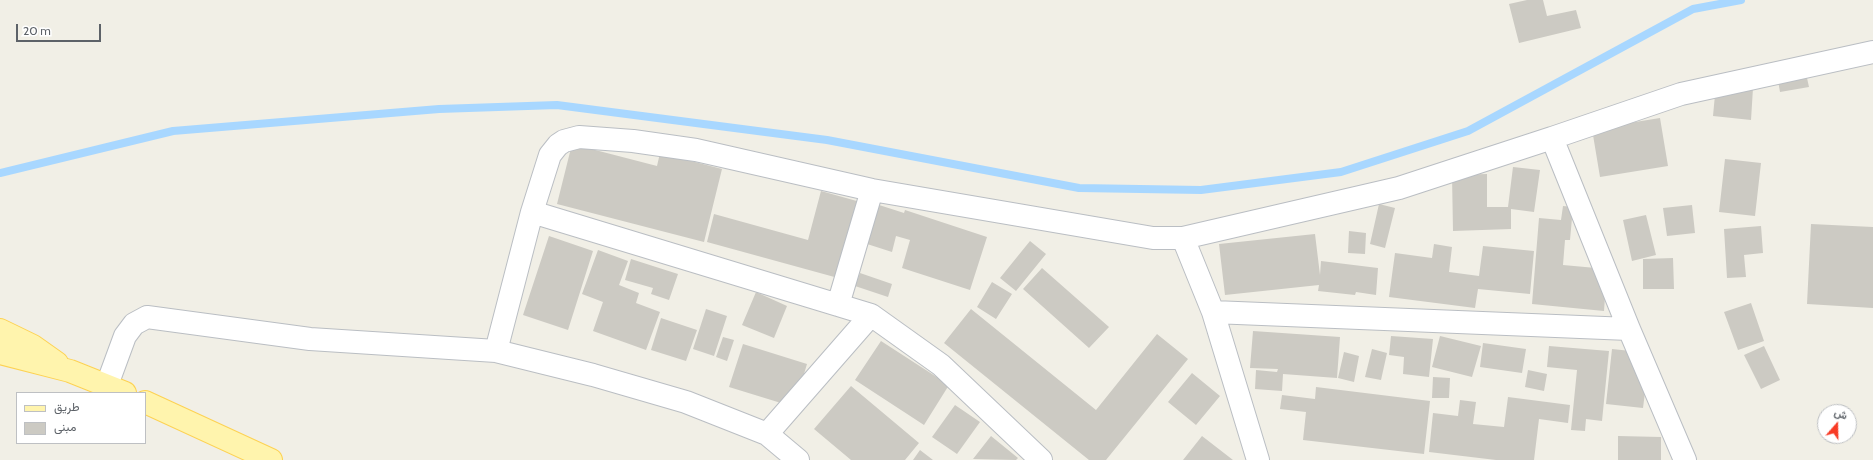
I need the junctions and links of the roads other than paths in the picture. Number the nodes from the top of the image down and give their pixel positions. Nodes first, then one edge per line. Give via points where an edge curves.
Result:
1 (1873, 52) edge
2 (1552, 138) junction
3 (872, 190) junction
4 (532, 212) junction
5 (1183, 238) junction
6 (838, 305) junction
7 (1213, 312) junction
8 (871, 315) junction
9 (1629, 329) junction
10 (0, 330) edge
11 (496, 351) junction
12 (0, 353) edge
13 (70, 371) junction
14 (116, 389) edge
15 (146, 402) edge
16 (767, 434) junction
17 (272, 460) edge
18 (798, 460) edge
19 (1041, 460) edge
20 (1258, 460) edge
21 (1685, 460) edge

1 - 2 street via 1681,94
2 - 5 street via 1399,188
2 - 9 street
3 - 4 street via 696,150 579,137 558,144 550,155
3 - 5 street via 1153,238
3 - 6 street
4 - 6 street
4 - 11 street
5 - 7 street
6 - 8 street
7 - 9 street
7 - 20 street
8 - 16 street
8 - 19 street via 941,365
9 - 21 street
10 - 13 main road via 34,346
11 - 14 street via 310,340 147,317 134,324 125,336
11 - 16 street via 686,402
12 - 13 main road
13 - 14 main road
15 - 17 main road
16 - 18 street

